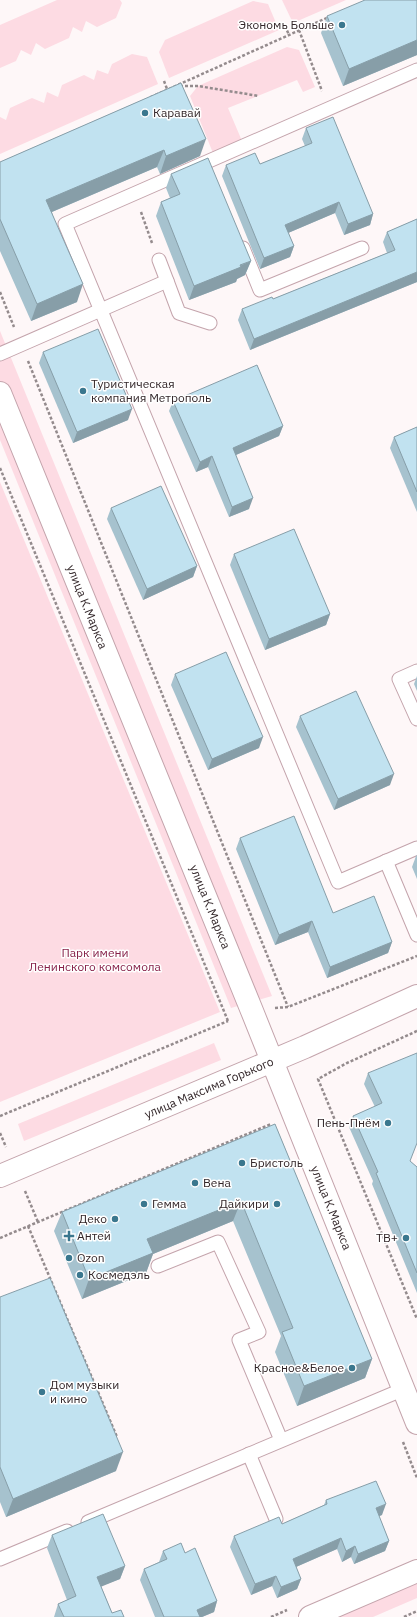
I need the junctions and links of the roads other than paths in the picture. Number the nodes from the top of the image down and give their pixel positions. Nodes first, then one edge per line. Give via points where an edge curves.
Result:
1 (417, 70) edge
2 (207, 161) junction
3 (212, 175) edge
4 (239, 240) edge
5 (362, 248) dead end
6 (159, 260) road end
7 (167, 281) junction
8 (101, 310) junction
9 (210, 323) dead end
10 (0, 354) edge
11 (0, 392) edge
12 (417, 671) edge
13 (417, 719) edge
14 (417, 848) edge
15 (386, 861) junction
16 (417, 935) edge
17 (417, 996) edge
18 (272, 1061) junction
19 (0, 1176) edge
20 (158, 1266) dead end
21 (404, 1389) junction
22 (415, 1413) edge
23 (281, 1440) junction
24 (248, 1454) junction
25 (276, 1519) edge
26 (0, 1559) edge
27 (417, 1571) edge
28 (310, 1617) edge

1 - 2 lane
2 - 3 lane
2 - 8 lane via 65,224
4 - 5 lane via 260,290
6 - 7 lane
7 - 8 lane
7 - 9 lane via 179,313
8 - 10 lane
8 - 15 lane via 338,882
11 - 18 street, улица К.Маркса
12 - 13 lane via 399,679
14 - 15 lane
15 - 16 lane
17 - 18 street, улица Максима Горького
18 - 19 street, улица Максима Горького
18 - 21 street, улица К.Маркса
20 - 23 lane via 218,1242 259,1332 239,1340
21 - 22 street, улица К.Маркса
21 - 23 lane
23 - 24 lane
24 - 25 lane
24 - 26 lane
27 - 28 street

